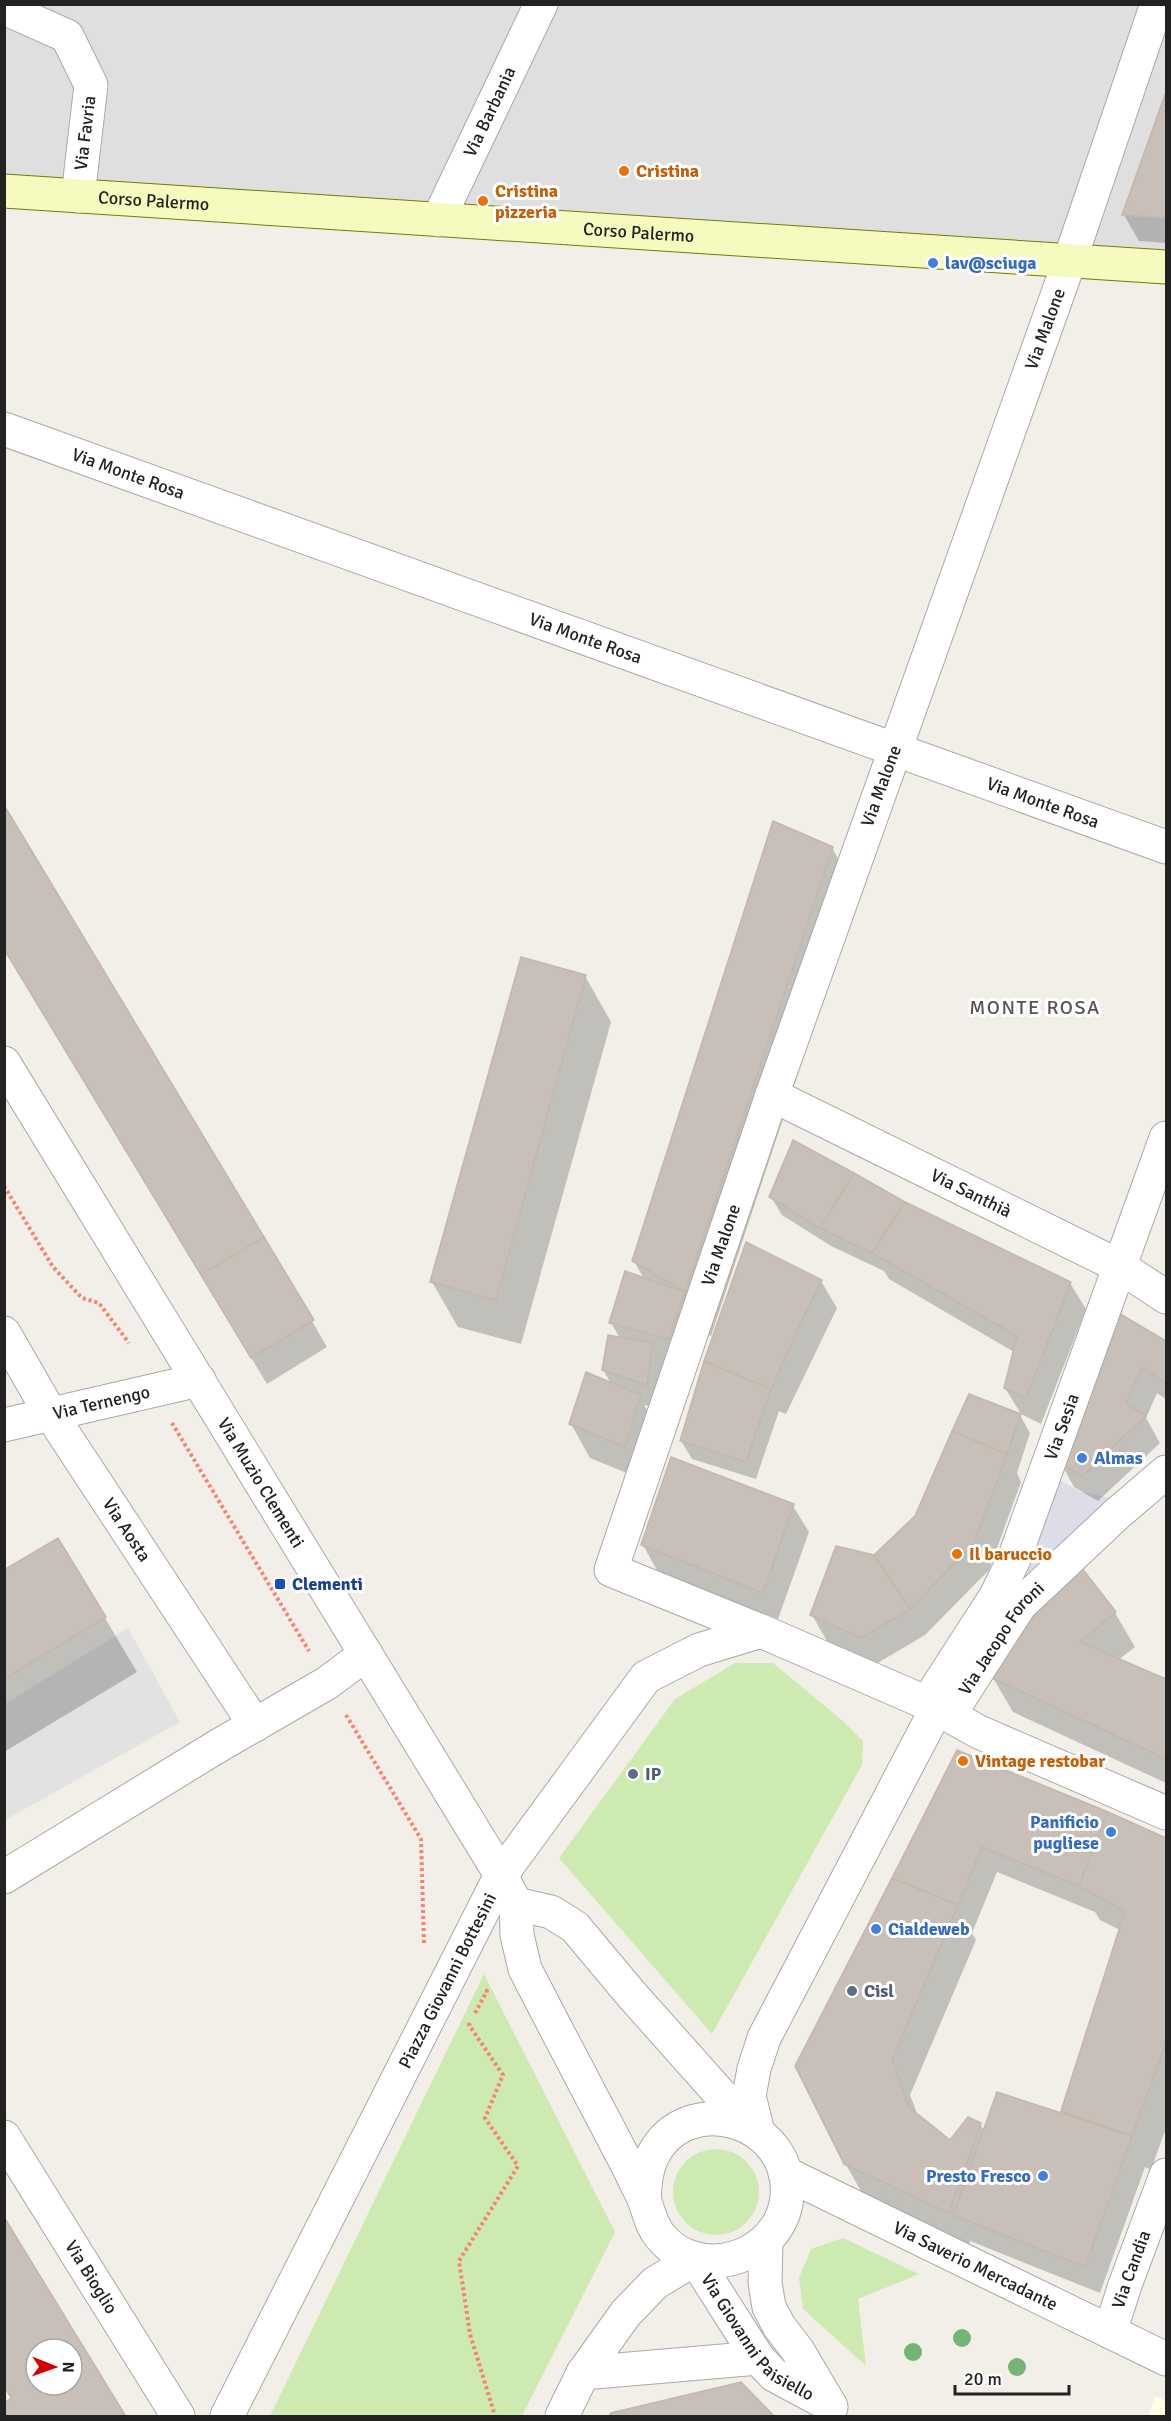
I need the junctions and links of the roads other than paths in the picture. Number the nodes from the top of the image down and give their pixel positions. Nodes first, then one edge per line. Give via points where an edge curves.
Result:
1 (1157, 4) edge
2 (540, 5) edge
3 (4, 8) edge
4 (4, 191) edge
5 (78, 196) junction
6 (438, 220) junction
7 (1070, 261) junction
8 (1158, 268) edge
9 (4, 429) edge
10 (894, 750) junction
11 (1167, 847) edge
12 (4, 1063) edge
13 (772, 1095) junction
14 (1167, 1138) edge
15 (1119, 1266) junction
16 (1167, 1297) edge
17 (4, 1333) edge
18 (198, 1380) junction
19 (50, 1413) junction
20 (4, 1425) edge
21 (1167, 1472) edge
22 (761, 1631) junction
23 (366, 1654) junction
24 (938, 1709) junction
25 (255, 1725) junction
26 (1167, 1813) edge
27 (501, 1875) junction
28 (4, 1877) edge
29 (516, 1904) junction
30 (746, 2126) junction
31 (4, 2137) edge
32 (785, 2173) junction
33 (1167, 2175) edge
34 (644, 2199) junction
35 (766, 2241) junction
36 (695, 2259) junction
37 (1110, 2332) junction
38 (758, 2358) junction
39 (1167, 2358) edge
40 (583, 2373) junction
41 (836, 2411) edge
42 (178, 2416) edge
43 (227, 2416) edge
44 (562, 2416) edge

1 - 7 street, Via Malone
2 - 6 street, Via Barbania
3 - 5 street, Via Favria via 67,36 91,85
4 - 5 main road, Corso Palermo
5 - 6 main road, Corso Palermo
6 - 7 main road, Corso Palermo
7 - 8 main road, Corso Palermo
7 - 10 street, Via Malone
9 - 10 street, Via Monte Rosa
10 - 11 street, Via Monte Rosa
10 - 13 street, Via Malone
12 - 18 street, Via Muzio Clementi
13 - 15 street, Via Santhià
13 - 22 street, Via Malone via 611,1570
14 - 15 street, Via Sesia
15 - 16 street, Via Santhià
15 - 24 street, Via Sesia via 1014,1558
17 - 19 street, Via Aosta
18 - 19 street, Via Ternengo
18 - 23 street, Via Muzio Clementi
19 - 20 street, Via Ternengo
19 - 25 street, Via Aosta
21 - 24 street, Via Jacopo Foroni via 1020,1605
22 - 24 street
22 - 27 street, Piazza Giovanni Bottesini via 699,1650 646,1677
23 - 25 street via 327,1683
23 - 27 street, Via Muzio Clementi
24 - 26 street via 979,1732
24 - 30 street, Piazza Giovanni Bottesini via 764,2038 754,2069
25 - 28 street
27 - 29 street, Via Muzio Clementi
27 - 43 street, Piazza Giovanni Bottesini
29 - 30 street, Piazza Giovanni Bottesini via 551,1912 575,1927
29 - 34 street, Piazza Giovanni Bottesini via 517,1935 525,1969
30 - 32 street, Piazza Giovanni Bottesini via 775,2150
30 - 34 street, Piazza Giovanni Bottesini via 710,2118 687,2124 668,2136 653,2154 645,2176
31 - 42 street, Via Bioglio
32 - 35 street, Piazza Giovanni Bottesini via 787,2197 780,2221
32 - 37 street, Via Saverio Mercadante
33 - 37 street, Via Candia
34 - 36 street, Piazza Giovanni Bottesini via 661,2236 676,2250
35 - 36 street, Piazza Giovanni Bottesini via 733,2260
35 - 41 street, Via Giovanni Paisiello via 769,2307
36 - 38 street, Via Giovanni Paisiello
36 - 40 street via 655,2283 626,2313
37 - 39 street, Via Saverio Mercadante
38 - 40 street
38 - 41 street, Via Giovanni Paisiello via 774,2375
40 - 44 street

